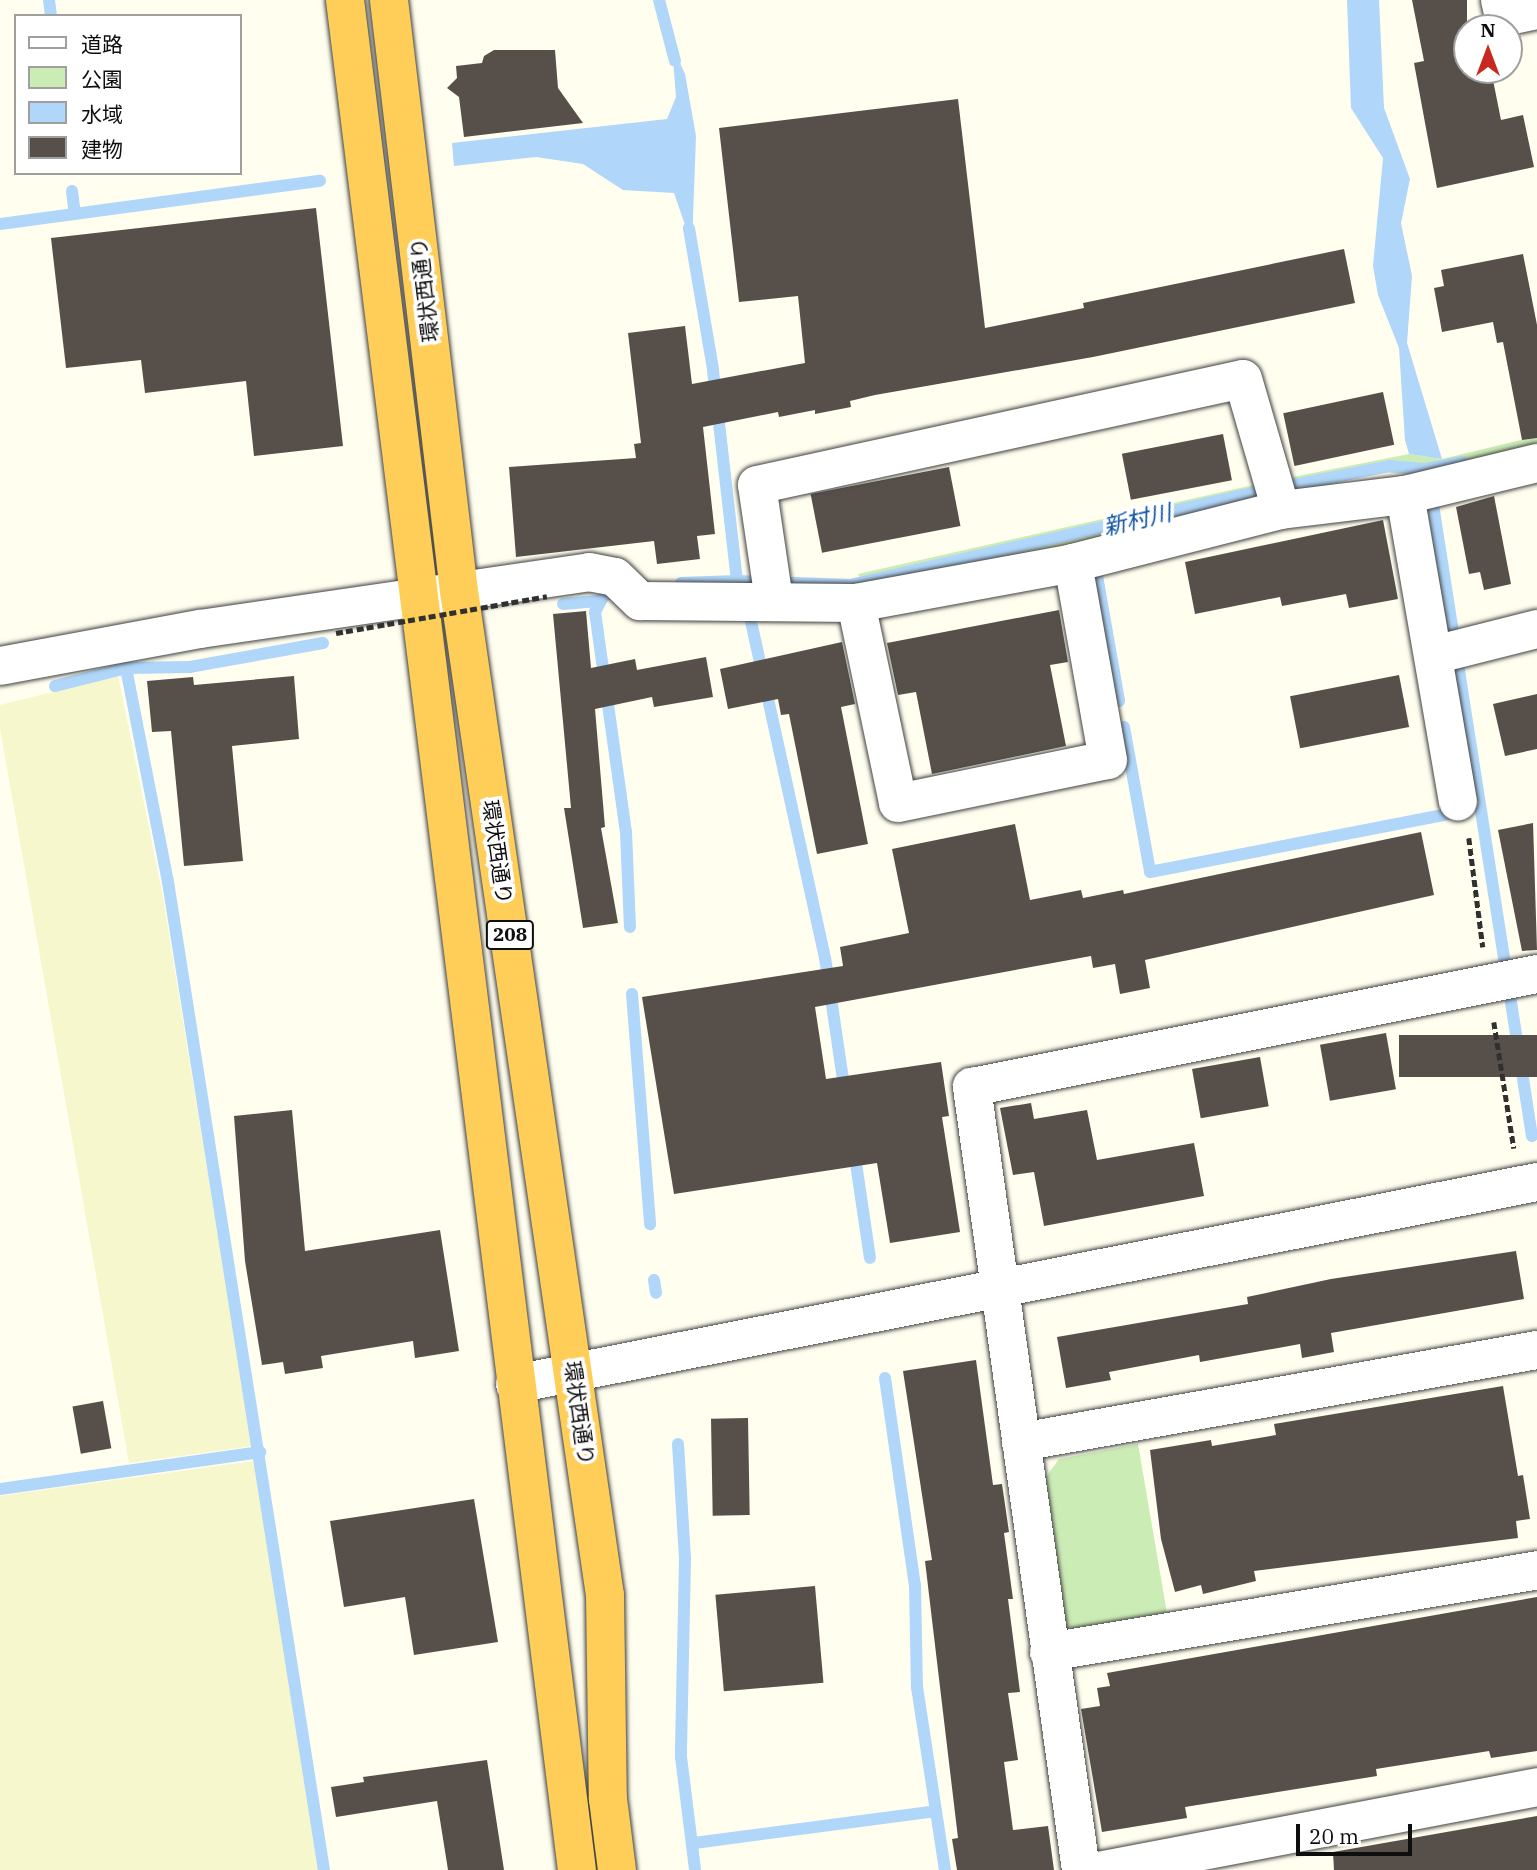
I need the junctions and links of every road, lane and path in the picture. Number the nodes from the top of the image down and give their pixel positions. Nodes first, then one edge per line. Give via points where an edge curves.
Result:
1 (345, 0) edge
2 (389, 0) edge
3 (1500, 0) edge
4 (1537, 10) edge
5 (1537, 463) edge
6 (1423, 491) junction
7 (1276, 493) junction
8 (1073, 563) junction
9 (459, 591) junction
10 (761, 592) junction
11 (547, 596) dead end
12 (417, 597) junction
13 (856, 603) junction
14 (1537, 629) edge
15 (336, 633) dead end
16 (1458, 649) dead end
17 (0, 666) edge
18 (1458, 801) dead end
19 (1515, 978) edge
20 (1537, 1182) edge
21 (1002, 1287) junction
22 (1536, 1359) edge
23 (575, 1375) junction
24 (515, 1384) junction
25 (1021, 1442) junction
26 (1537, 1570) edge
27 (1049, 1652) junction
28 (1537, 1787) edge
29 (577, 1870) edge
30 (617, 1870) edge
31 (1081, 1870) edge
32 (1103, 1870) edge

1 - 12 highway, 環状西通り / 208
2 - 9 highway, 環状西通り / 208
3 - 4 street via 1504,17
5 - 6 street
6 - 7 street
6 - 18 street
7 - 8 street
7 - 10 street via 1243,379 757,485
8 - 13 street
8 - 13 street via 1108,760 898,803
9 - 10 street via 589,572 627,589
9 - 12 street
9 - 23 highway, 環状西通り / 208
10 - 13 street
11 - 15 path, bridge
12 - 17 street via 200,629
12 - 24 highway, 環状西通り / 208
14 - 16 street
19 - 21 street via 972,1087
20 - 21 street
21 - 23 street
21 - 25 street
22 - 25 street
23 - 24 street
23 - 30 highway, 環状西通り / 208 via 605,1595 608,1799
24 - 29 highway, 環状西通り / 208
25 - 27 street
26 - 27 street
27 - 31 street
28 - 32 street

